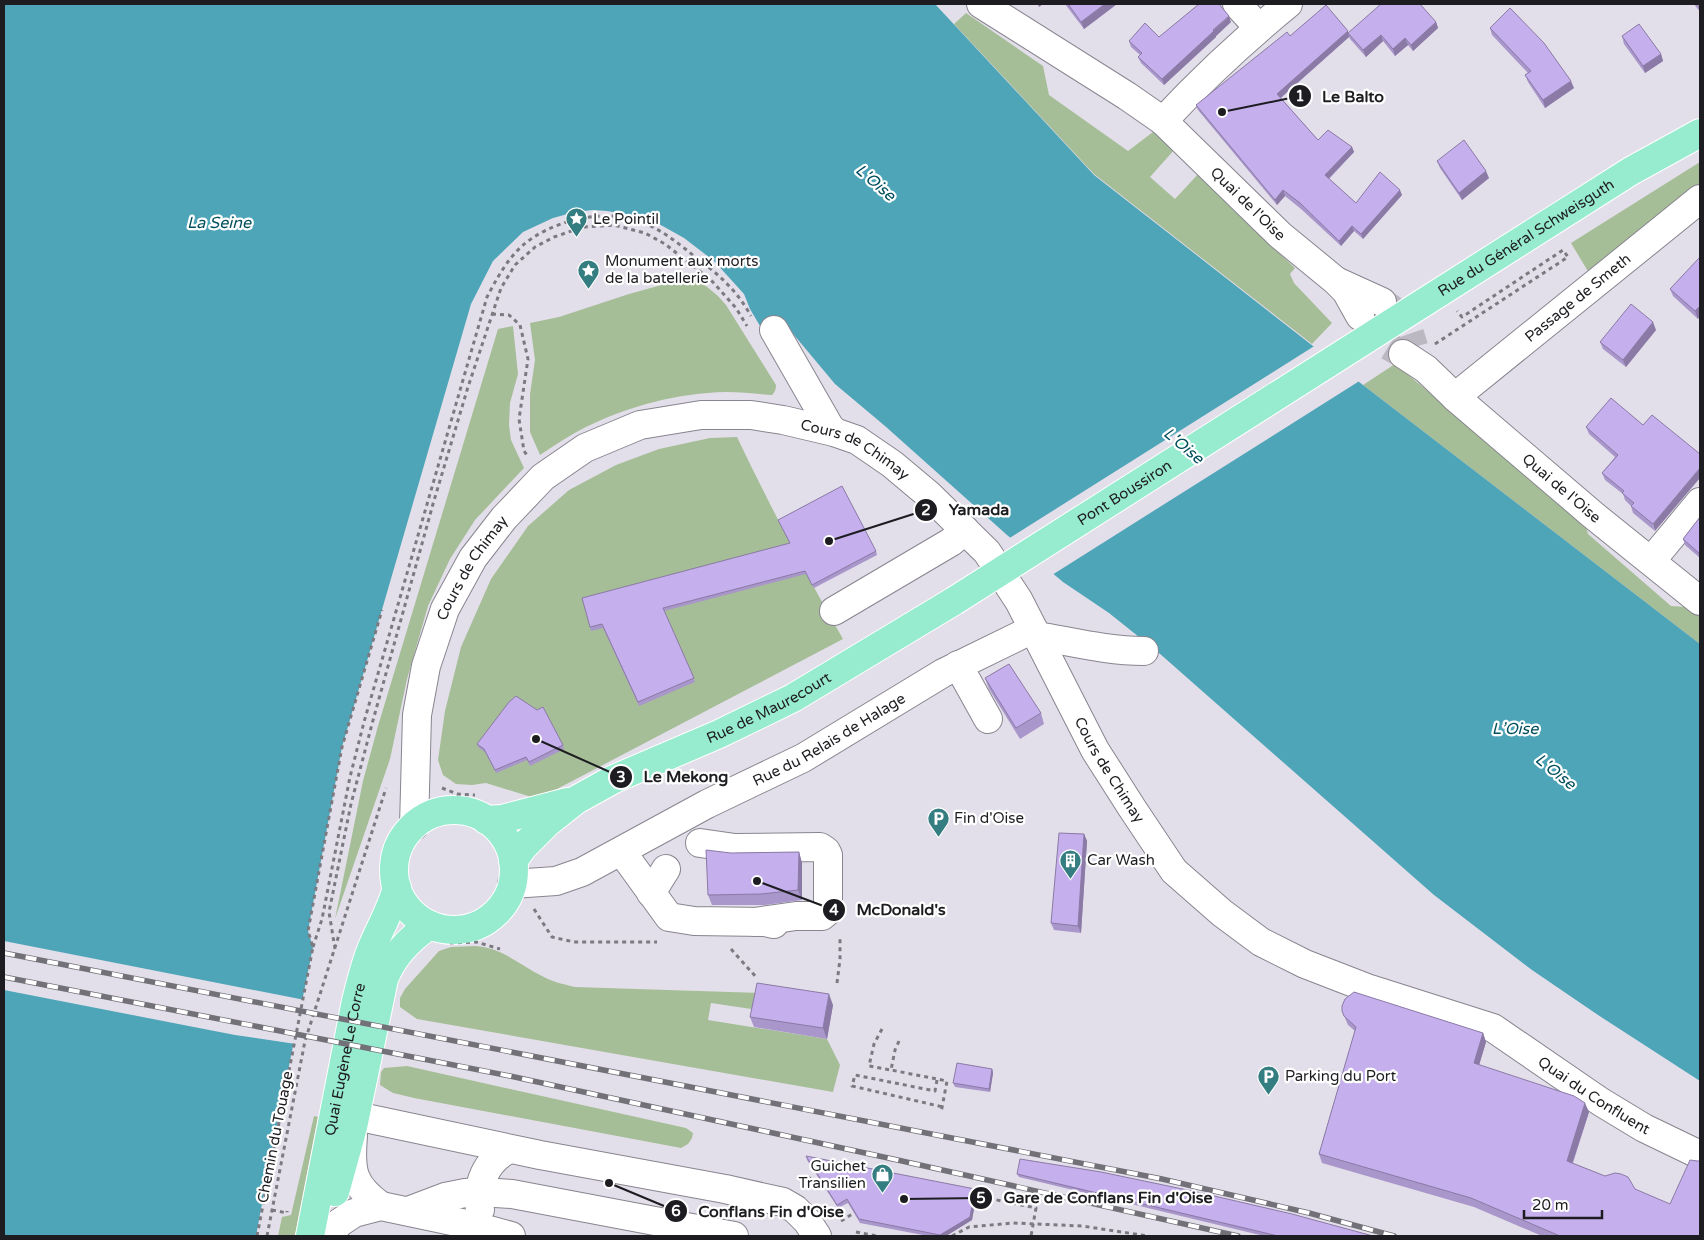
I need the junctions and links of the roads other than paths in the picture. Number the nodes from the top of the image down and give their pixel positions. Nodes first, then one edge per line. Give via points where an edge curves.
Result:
1 (981, 4) edge
2 (1237, 4) edge
3 (1288, 4) edge
4 (1259, 28) junction
5 (1700, 118) edge
6 (1163, 121) junction
7 (1700, 133) edge
8 (1631, 171) junction
9 (1700, 199) edge
10 (1423, 304) joint
11 (1371, 309) tunnel mouth
12 (774, 330) dead end
13 (1421, 355) tunnel mouth
14 (1456, 397) junction
15 (834, 432) junction
16 (1700, 502) edge
17 (965, 530) junction
18 (1651, 561) junction
19 (954, 601) joint
20 (1700, 601) edge
21 (834, 611) dead end
22 (1035, 632) junction
23 (1144, 651) dead end
24 (958, 665) junction
25 (988, 719) dead end
26 (576, 800) junction
27 (486, 820) junction
28 (414, 826) junction
29 (700, 843) dead end
30 (622, 852) junction
31 (666, 869) dead end
32 (512, 873) junction
33 (397, 887) junction
34 (651, 893) junction
35 (438, 934) junction
36 (1492, 1028) joint
37 (346, 1126) junction
38 (509, 1149) junction
39 (1700, 1155) edge
40 (480, 1192) junction
41 (381, 1206) junction
42 (408, 1211) junction
43 (501, 1234) edge
44 (310, 1236) edge
45 (328, 1236) edge
46 (734, 1236) edge
47 (816, 1236) edge

1 - 6 street, Quai de l'Oise
2 - 4 street
3 - 4 street
4 - 6 street
5 - 8 main road, Rue du Général Schweisguth
6 - 11 street, Quai de l'Oise via 1280,235
7 - 8 main road, Rue du Général Schweisguth
8 - 10 main road, Rue du Général Schweisguth
9 - 14 street, Passage de Smeth
10 - 19 main road, Pont Boussiron, bridge
12 - 15 street
13 - 14 street, Quai de l'Oise
14 - 18 street, Quai de l'Oise
15 - 17 street, Cours de Chimay via 857,440 892,464
15 - 28 street, Cours de Chimay via 751,415 701,415 640,425 585,448 543,477 504,518 473,558 445,609 426,666 417,715
16 - 18 street
17 - 21 street via 951,542
17 - 22 street, Cours de Chimay via 987,552
18 - 20 street, Quai de l'Oise
19 - 26 main road, Rue de Maurecourt via 793,698 614,779
22 - 23 street via 1092,647
22 - 24 street, Rue du Relais de Halage
22 - 36 street, Cours de Chimay via 1095,750 1137,816 1174,871 1222,914 1261,942 1305,964 1367,988
24 - 25 street
24 - 30 street, Rue du Relais de Halage via 804,758 707,804
26 - 27 main road, Rue de Maurecourt via 502,820
26 - 32 main road, Rue de Maurecourt via 523,847
27 - 28 main road via 468,812 444,811 430,815
27 - 32 main road via 503,836 509,848
28 - 33 main road via 403,839 395,860
29 - 34 street via 735,848 824,849 828,855 828,911 798,924 781,925 674,919 668,917
30 - 32 street, Rue du Relais de Halage via 565,879 534,884
30 - 34 street
31 - 34 street
32 - 35 main road via 502,905 494,914 472,927 440,928
33 - 35 main road via 411,912
33 - 37 main road, Quai Eugène Le Corre via 365,966 344,1058
35 - 37 main road, Quai Eugène Le Corre via 406,943 386,974
36 - 39 street, Quai du Confluent via 1601,1102 1644,1128
37 - 38 street
37 - 41 street via 355,1177 365,1195
37 - 44 main road, Quai Eugène Le Corre
37 - 45 main road, Quai Eugène Le Corre
38 - 40 street via 488,1165
38 - 47 street via 783,1202 801,1215
40 - 42 street via 445,1197
40 - 43 street via 480,1212 484,1222
40 - 46 street via 512,1194
41 - 42 street
41 - 45 street via 354,1213
42 - 43 street

